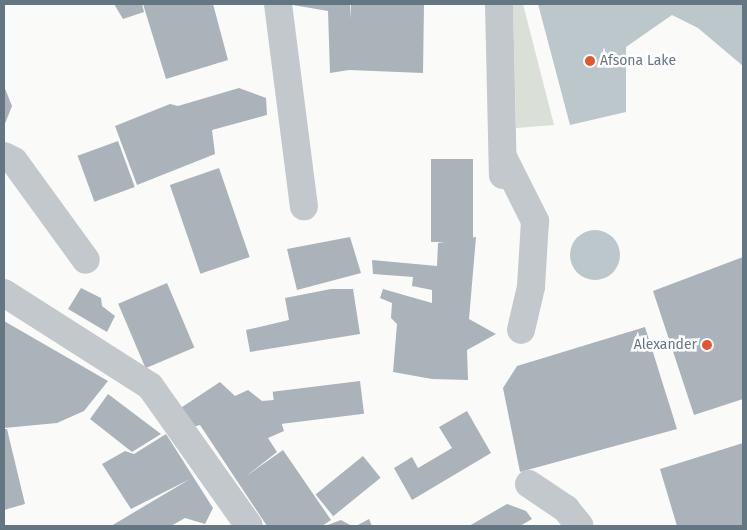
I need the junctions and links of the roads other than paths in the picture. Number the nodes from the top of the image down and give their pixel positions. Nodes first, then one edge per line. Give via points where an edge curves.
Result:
1 (278, 4) edge
2 (499, 4) edge
3 (4, 156) edge
4 (503, 157) junction
5 (503, 184) dead end
6 (304, 206) dead end
7 (86, 260) dead end
8 (4, 293) edge
9 (521, 330) dead end
10 (529, 484) dead end
11 (249, 526) edge
12 (580, 526) edge

1 - 6 street
2 - 4 street
3 - 7 street via 14,161
4 - 5 street
4 - 9 street via 534,221 531,287
8 - 11 street via 150,386
10 - 12 street via 566,509

